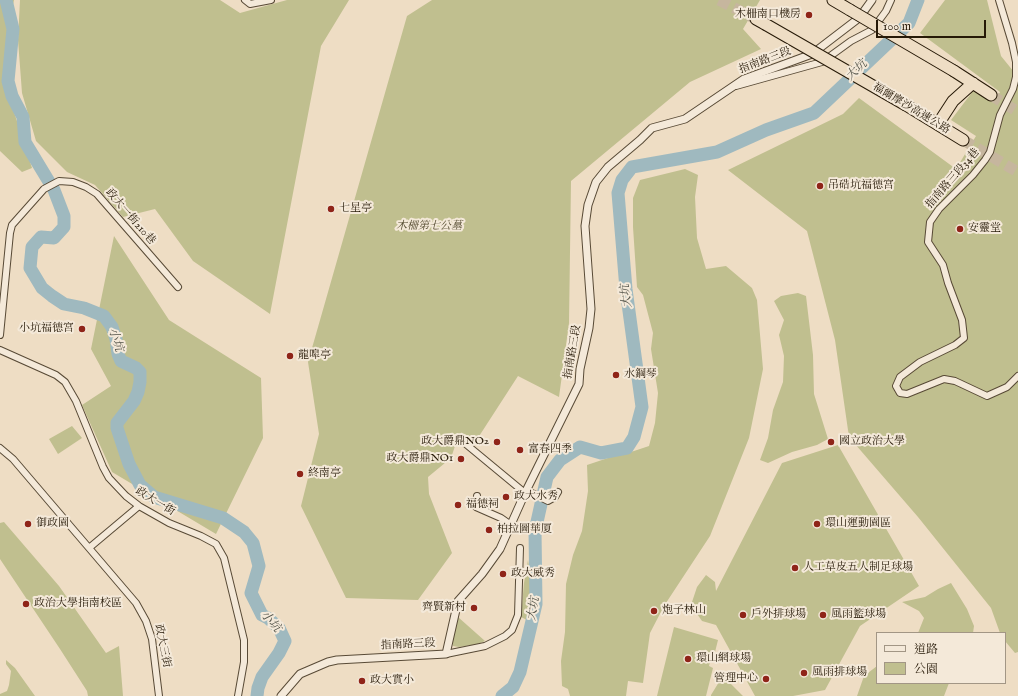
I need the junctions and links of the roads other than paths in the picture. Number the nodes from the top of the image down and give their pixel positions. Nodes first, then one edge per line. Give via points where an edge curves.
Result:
1 (244, 0) edge
2 (270, 0) edge
3 (833, 0) edge
4 (872, 0) edge
5 (891, 0) edge
6 (999, 0) edge
7 (760, 22) tunnel mouth
8 (973, 83) junction
9 (732, 87) junction
10 (991, 95) tunnel mouth
11 (938, 124) junction
12 (963, 140) tunnel mouth
13 (178, 287) dead end
14 (0, 334) edge
15 (0, 350) edge
16 (1018, 376) edge
17 (467, 445) dead end
18 (0, 448) edge
19 (525, 492) junction
20 (558, 492) dead end
21 (477, 496) dead end
22 (139, 506) junction
23 (510, 526) junction
24 (89, 548) junction
25 (520, 548) dead end
26 (446, 654) junction
27 (160, 696) edge
28 (238, 696) edge
29 (281, 696) edge

1 - 2 street via 250,4
3 - 8 highway, bridge
4 - 9 street, 指南路三段 via 859,18 812,54 744,79
5 - 9 street via 872,30 851,41 822,62
6 - 16 street, 指南路三段34巷 via 1016,62 1014,89 1000,115 990,152 985,160 930,222 928,242 943,265 962,320 964,338 920,362 900,377 896,386 900,393 907,394 944,379 956,381 987,396 1007,388
7 - 11 highway, 福爾摩沙高速公路, bridge
8 - 10 highway
8 - 11 highway via 953,101
9 - 19 street, 指南路三段 via 684,119 652,128 608,167 596,182 588,205 585,226 591,308 579,384
11 - 12 highway, 福爾摩沙高速公路
13 - 14 street, 政大一街210巷 via 97,194 73,182 55,182 44,189 12,225
15 - 22 street, 政大一街 via 56,375 65,382 78,405 109,478
17 - 19 street
18 - 24 street, 政大三街 via 13,459
19 - 20 street via 548,501
19 - 23 street, 指南路三段
21 - 23 street via 476,507 501,518
22 - 24 street
22 - 28 street, 政大一街 via 216,544 224,558 245,649
23 - 26 street, 指南路三段 via 493,560 458,601
24 - 27 street, 政大三街 via 136,603 146,621 156,658
25 - 26 street via 518,615 512,630 485,646
26 - 29 street, 指南路三段 via 328,662 300,674

